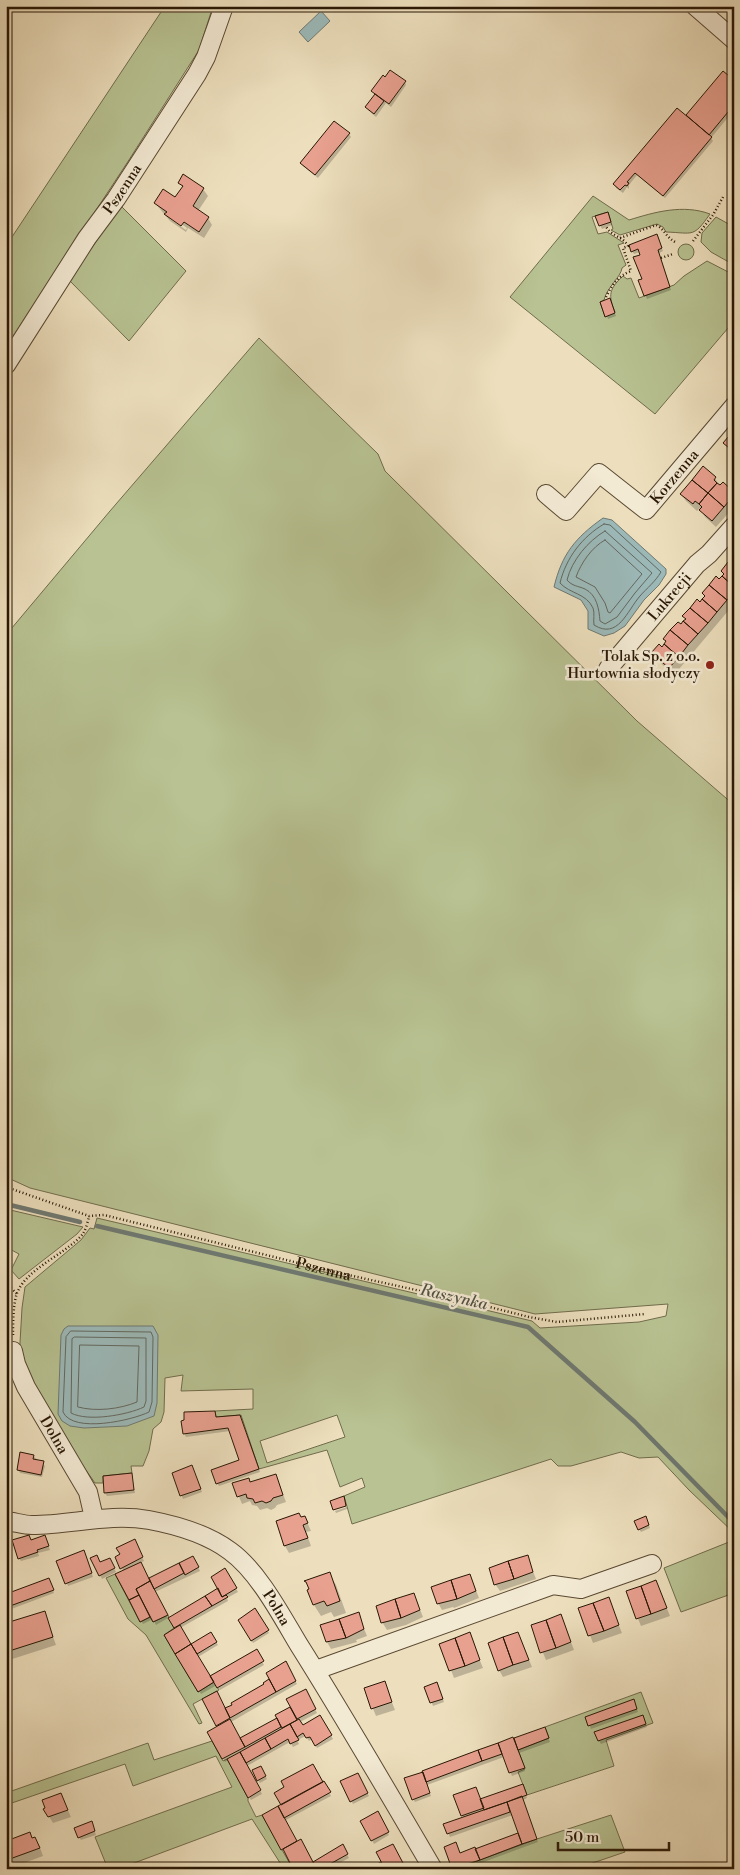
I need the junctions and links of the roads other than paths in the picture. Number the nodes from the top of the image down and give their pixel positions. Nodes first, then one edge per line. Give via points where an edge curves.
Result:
1 (224, 6) edge
2 (695, 6) edge
3 (734, 40) edge
4 (6, 365) edge
5 (734, 406) edge
6 (546, 494) dead end
7 (734, 526) edge
8 (608, 669) dead end
9 (14, 1351) road end
10 (94, 1518) junction
11 (6, 1521) edge
12 (652, 1564) dead end
13 (316, 1670) junction
14 (433, 1869) edge

1 - 4 street, Pszenna via 197,74
2 - 3 street
5 - 6 street, Korzenna via 646,510 599,472 566,511
7 - 8 street, Lukrecji via 697,564
9 - 10 street, Dolna via 26,1387 88,1492
10 - 11 street, Polna via 32,1525
10 - 13 street, Polna via 149,1520 187,1530 229,1550 264,1590
12 - 13 street via 581,1589 553,1585
13 - 14 street, Polna

